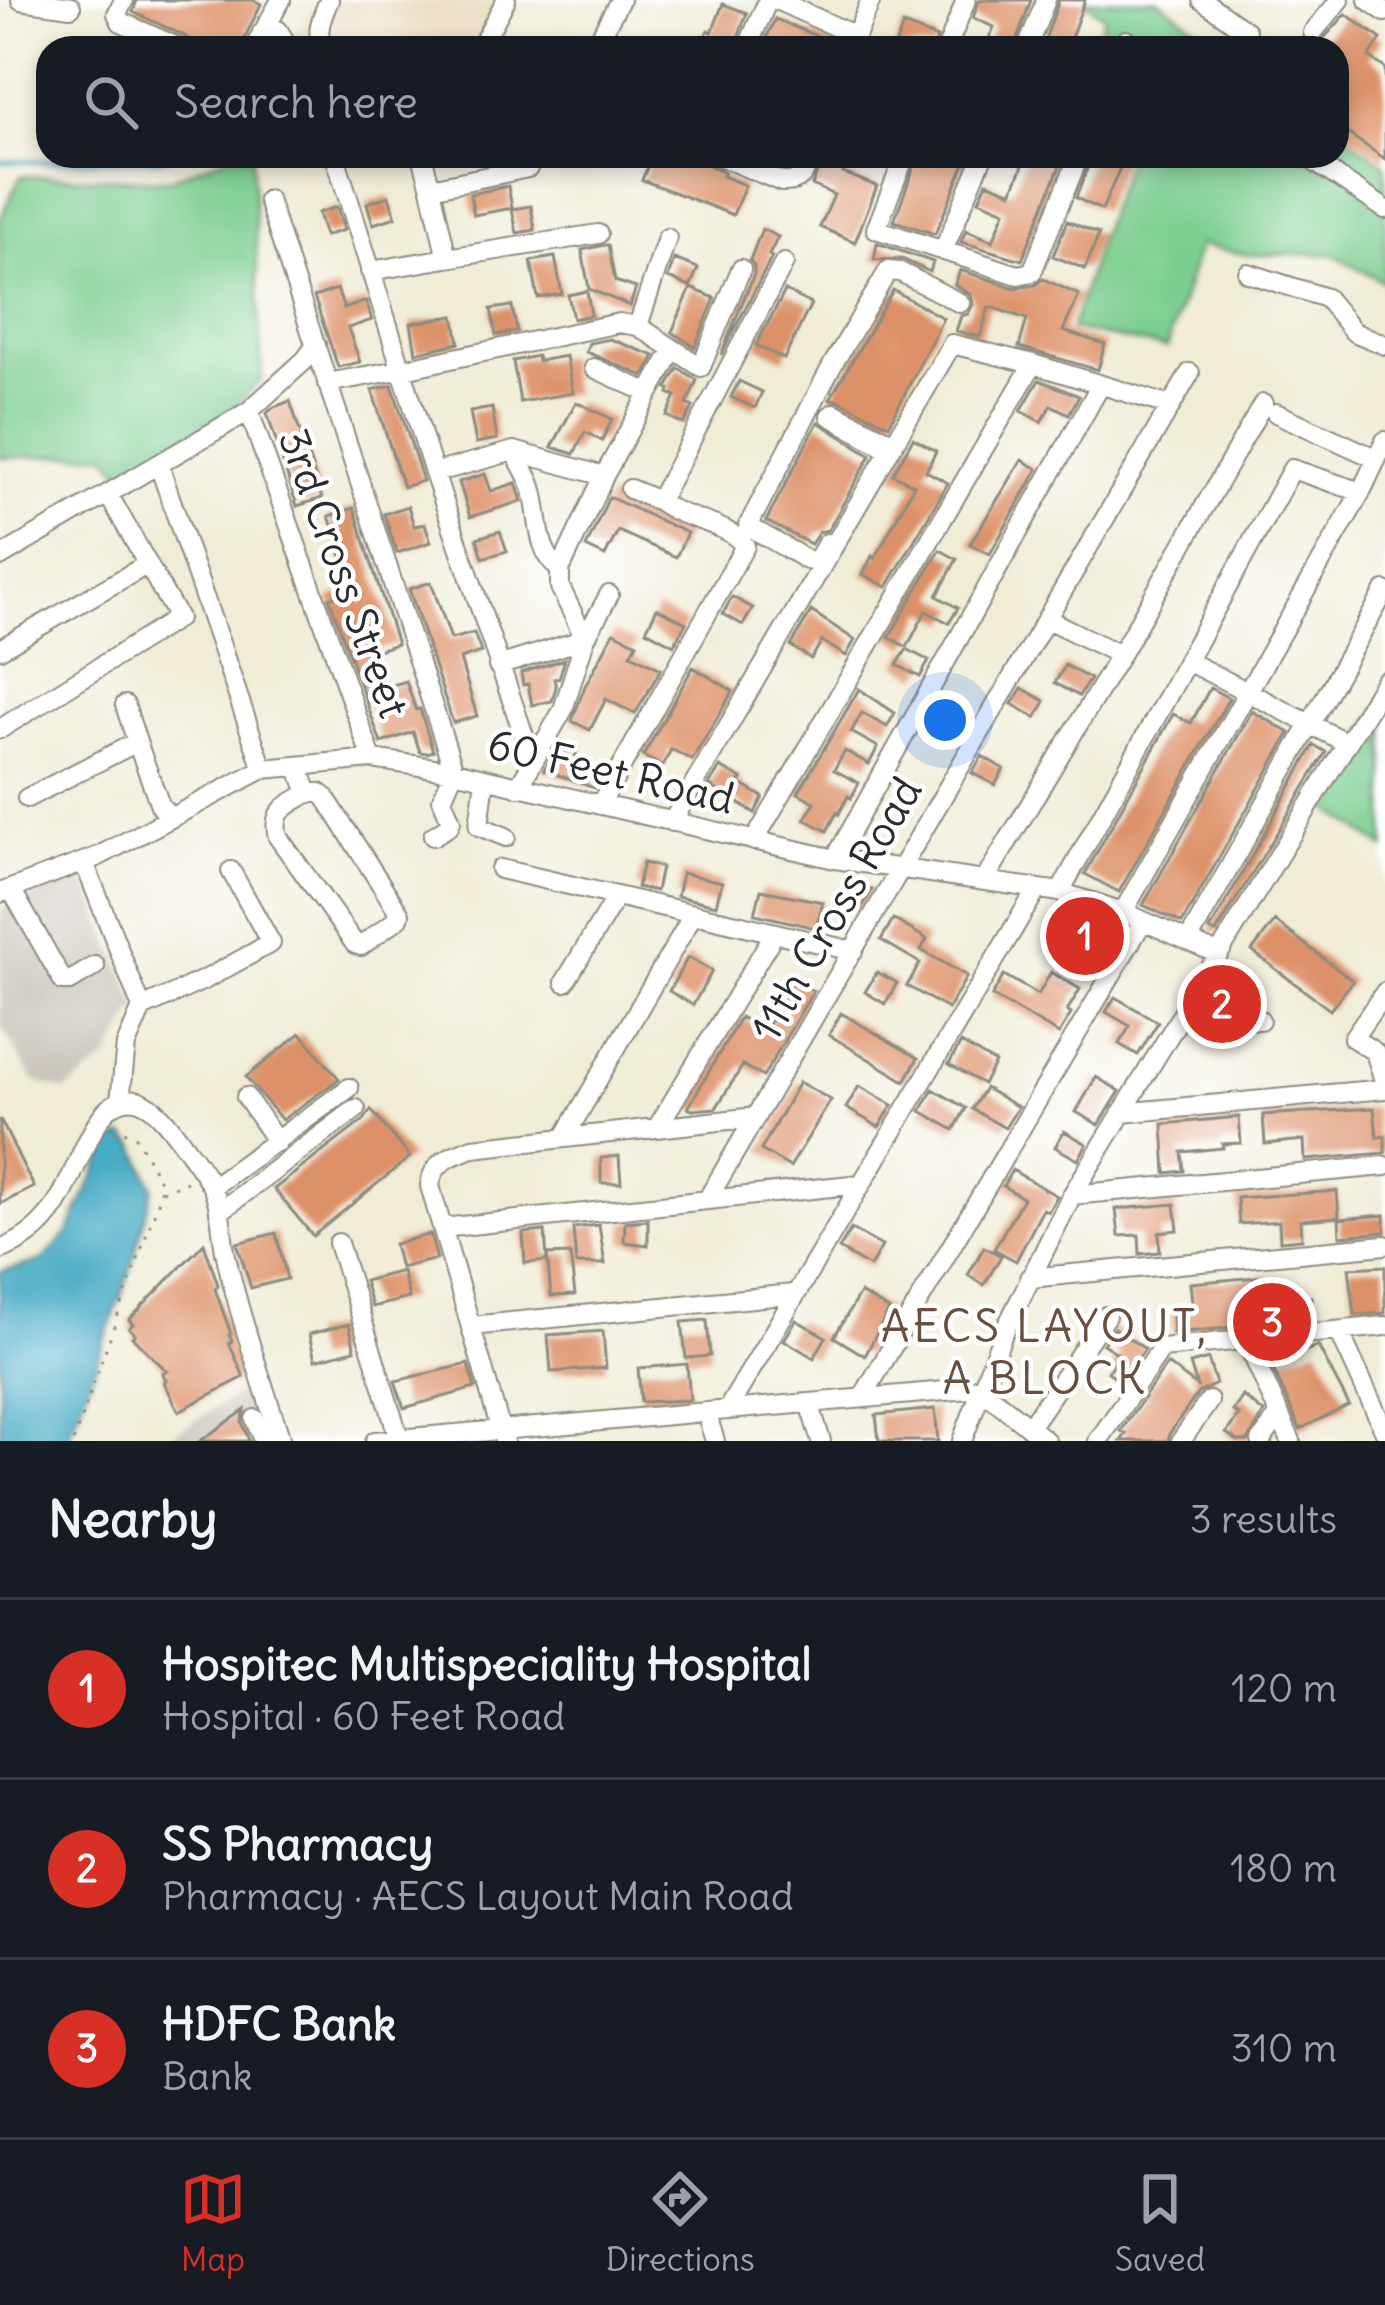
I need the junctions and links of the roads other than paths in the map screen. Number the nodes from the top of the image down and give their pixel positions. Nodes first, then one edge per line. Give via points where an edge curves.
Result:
1 (21, 0) edge
2 (124, 0) edge
3 (281, 0) edge
4 (329, 0) edge
5 (506, 0) edge
6 (620, 0) edge
7 (772, 0) edge
8 (871, 0) edge
9 (966, 0) edge
10 (1046, 0) edge
11 (1340, 0) edge
12 (1368, 0) edge
13 (1214, 3) edge
14 (70, 8) dead end
15 (1385, 12) edge
16 (1246, 31) dead end
17 (1313, 32) dead end
18 (153, 36) edge
19 (260, 36) edge
20 (321, 36) edge
21 (486, 36) edge
22 (600, 36) edge
23 (753, 36) edge
24 (842, 36) edge
25 (856, 36) edge
26 (952, 36) edge
27 (1032, 36) edge
28 (339, 168) edge
29 (425, 168) edge
30 (528, 168) edge
31 (748, 168) edge
32 (806, 168) edge
33 (900, 168) edge
34 (978, 168) edge
35 (1074, 168) edge
36 (1324, 168) edge
37 (431, 188) junction
38 (268, 200) dead end
39 (1385, 209) edge
40 (598, 234) dead end
41 (667, 238) dead end
42 (944, 251) junction
43 (447, 258) junction
44 (784, 263) dead end
45 (741, 268) dead end
46 (370, 271) junction
47 (1248, 273) dead end
48 (960, 303) dead end
49 (628, 324) junction
50 (316, 345) junction
51 (1385, 345) edge
52 (667, 361) dead end
53 (1033, 364) junction
54 (594, 368) dead end
55 (404, 369) junction
56 (1190, 373) dead end
57 (327, 383) junction
58 (1100, 386) junction
59 (649, 393) junction
60 (1171, 406) junction
61 (810, 409) junction
62 (249, 411) junction
63 (886, 444) junction
64 (1381, 450) edge
65 (514, 452) junction
66 (159, 464) junction
67 (434, 473) junction
68 (604, 476) junction
69 (630, 489) dead end
70 (1361, 492) junction
71 (108, 494) junction
72 (659, 501) junction
73 (0, 557) edge
74 (148, 564) junction
75 (560, 570) junction
76 (1385, 591) edge
77 (609, 595) dead end
78 (1047, 619) junction
79 (585, 639) junction
80 (0, 649) edge
81 (1120, 655) junction
82 (1187, 661) junction
83 (498, 666) junction
84 (1385, 682) edge
85 (1249, 693) junction
86 (125, 705) dead end
87 (1310, 724) junction
88 (0, 729) edge
89 (137, 742) junction
90 (1347, 743) junction
91 (372, 759) junction
92 (533, 762) junction
93 (298, 766) junction
94 (263, 769) junction
95 (454, 771) junction
96 (485, 779) junction
97 (518, 787) junction
98 (308, 794) junction
99 (27, 798) dead end
100 (600, 805) junction
101 (169, 818) junction
102 (672, 822) junction
103 (433, 836) dead end
104 (506, 837) dead end
105 (754, 841) junction
106 (835, 860) junction
107 (84, 862) junction
108 (500, 869) dead end
109 (900, 870) junction
110 (231, 872) dead end
111 (984, 881) junction
112 (1036, 889) junction
113 (6, 891) edge
114 (1060, 892) junction
115 (616, 897) junction
116 (1124, 912) junction
117 (693, 914) junction
118 (1143, 921) junction
119 (774, 934) junction
120 (1188, 941) junction
121 (853, 951) junction
122 (1218, 954) junction
123 (95, 966) dead end
124 (565, 982) dead end
125 (1385, 992) edge
126 (142, 1008) junction
127 (1183, 1012) junction
128 (1260, 1020) dead end
129 (1385, 1087) edge
130 (349, 1088) dead end
131 (246, 1097) dead end
132 (120, 1101) junction
133 (356, 1109) dead end
134 (1121, 1113) junction
135 (756, 1117) junction
136 (657, 1128) junction
137 (564, 1138) junction
138 (277, 1142) junction
139 (1385, 1166) edge
140 (860, 1184) junction
141 (212, 1186) junction
142 (1072, 1195) junction
143 (707, 1200) junction
144 (219, 1212) junction
145 (442, 1228) junction
146 (338, 1243) dead end
147 (1385, 1245) edge
148 (0, 1250) edge
149 (1029, 1278) junction
150 (793, 1294) junction
151 (1106, 1316) dead end
152 (471, 1326) junction
153 (1385, 1326) edge
154 (1339, 1331) junction
155 (1246, 1340) junction
156 (980, 1388) junction
157 (862, 1398) junction
158 (1209, 1401) dead end
159 (809, 1403) junction
160 (727, 1410) junction
161 (706, 1412) junction
162 (1280, 1415) junction
163 (255, 1419) dead end
164 (613, 1420) junction
165 (1030, 1426) junction
166 (1385, 1432) edge
167 (503, 1436) edge
168 (271, 1438) edge
169 (400, 1440) edge
170 (375, 1441) edge
171 (620, 1441) edge
172 (715, 1441) edge
173 (821, 1441) edge
174 (962, 1441) edge
175 (1046, 1441) edge
176 (1098, 1441) edge
177 (1181, 1441) edge
178 (1262, 1441) edge
179 (1291, 1441) edge

1 - 14 street
2 - 18 street via 121,22
3 - 19 street
4 - 20 street
5 - 21 street
6 - 22 street
7 - 23 street
7 - 24 street
8 - 25 street
9 - 26 street
10 - 27 street
11 - 17 street
12 - 15 street
13 - 16 street
28 - 46 street
29 - 37 street
30 - 37 street
31 - 32 street via 796,182
33 - 42 street via 876,229
34 - 42 street
35 - 42 street via 1032,272 1018,275
36 - 39 street
37 - 43 street
38 - 50 street
40 - 43 street
41 - 49 street
43 - 46 street
44 - 72 street
45 - 49 street via 701,367
46 - 55 street
47 - 51 street via 1326,298 1354,332
48 - 61 street via 888,271
49 - 55 street
50 - 57 street
50 - 62 street
52 - 59 street
53 - 58 street
53 - 63 street via 952,344
53 - 105 street
54 - 59 street
55 - 57 street
55 - 67 street
56 - 60 street, 11th Cross Road
57 - 95 street
58 - 60 street
58 - 106 street
59 - 68 street
60 - 78 street, 11th Cross Road
61 - 63 street
61 - 63 street via 748,526 807,560 819,557
62 - 66 street
62 - 91 street, 3rd Cross Street
63 - 102 street
64 - 70 street
64 - 81 street via 1269,408
65 - 67 street
65 - 68 street
65 - 75 street via 532,486 541,542
66 - 71 street
66 - 94 street
67 - 83 street
68 - 75 street
69 - 72 street
70 - 82 street via 1292,469
70 - 85 street
71 - 73 street
71 - 74 street
72 - 100 street via 745,547
74 - 80 street
74 - 88 street via 178,618
75 - 79 street
76 - 87 street
77 - 79 street
78 - 81 street
78 - 109 street, 11th Cross Road
79 - 83 street
79 - 92 street via 563,710
81 - 111 street
82 - 85 street
82 - 114 street
83 - 92 street
84 - 90 street
85 - 87 street
85 - 116 street
86 - 89 street
87 - 90 street
87 - 120 street
89 - 99 street
89 - 101 street
90 - 122 street
91 - 93 street, 60 Feet Road
91 - 95 street, 60 Feet Road
92 - 97 street
93 - 94 street, 60 Feet Road
93 - 98 street
94 - 101 street, 60 Feet Road
95 - 96 street, 60 Feet Road
95 - 103 street via 442,799 451,820
96 - 97 street, 60 Feet Road
96 - 104 street via 479,826
97 - 100 street, 60 Feet Road
98 - 98 street via 277,815 278,837 361,946 400,914 325,797
100 - 102 street, 60 Feet Road
101 - 107 street, 60 Feet Road
102 - 105 street, 60 Feet Road
105 - 106 street, 60 Feet Road
106 - 109 street, 60 Feet Road
107 - 113 street, 60 Feet Road
107 - 126 street
108 - 115 street
109 - 111 street, 60 Feet Road
109 - 121 street, 11th Cross Road
110 - 126 street via 271,943
111 - 112 street, 60 Feet Road
112 - 114 street, 60 Feet Road
112 - 140 street
113 - 123 street via 63,981
114 - 116 street, 60 Feet Road
115 - 117 street
115 - 124 street
116 - 118 street, 60 Feet Road
117 - 119 street
117 - 137 street
118 - 120 street, 60 Feet Road
118 - 157 street
119 - 121 street
119 - 136 street
120 - 122 street, 60 Feet Road
121 - 135 street, 11th Cross Road
122 - 127 street
125 - 129 street via 1353,1038 1376,1052
126 - 132 street via 127,1045
127 - 128 street
127 - 134 street
129 - 134 street
130 - 138 street
131 - 138 street
132 - 141 street via 157,1110
132 - 148 street via 97,1122 40,1228
133 - 144 street
134 - 142 street
135 - 136 street
135 - 143 street, 11th Cross Road
136 - 137 street
137 - 145 street via 472,1148 441,1163 430,1186
138 - 141 street
139 - 142 street
140 - 143 street
140 - 150 street
141 - 144 street
142 - 149 street
143 - 145 street
144 - 168 street
145 - 152 street
146 - 169 street
147 - 149 street
149 - 156 street
150 - 152 street
150 - 160 street
151 - 165 street
152 - 167 street
153 - 154 street
154 - 155 street
154 - 166 street
155 - 162 street
155 - 176 street via 1162,1348
156 - 157 street
156 - 165 street
156 - 174 street
157 - 159 street
158 - 177 street
159 - 160 street
159 - 173 street
160 - 161 street
161 - 164 street
161 - 172 street
162 - 178 street
162 - 179 street
163 - 168 street
164 - 167 street
164 - 171 street
165 - 175 street
167 - 169 street
169 - 170 street

